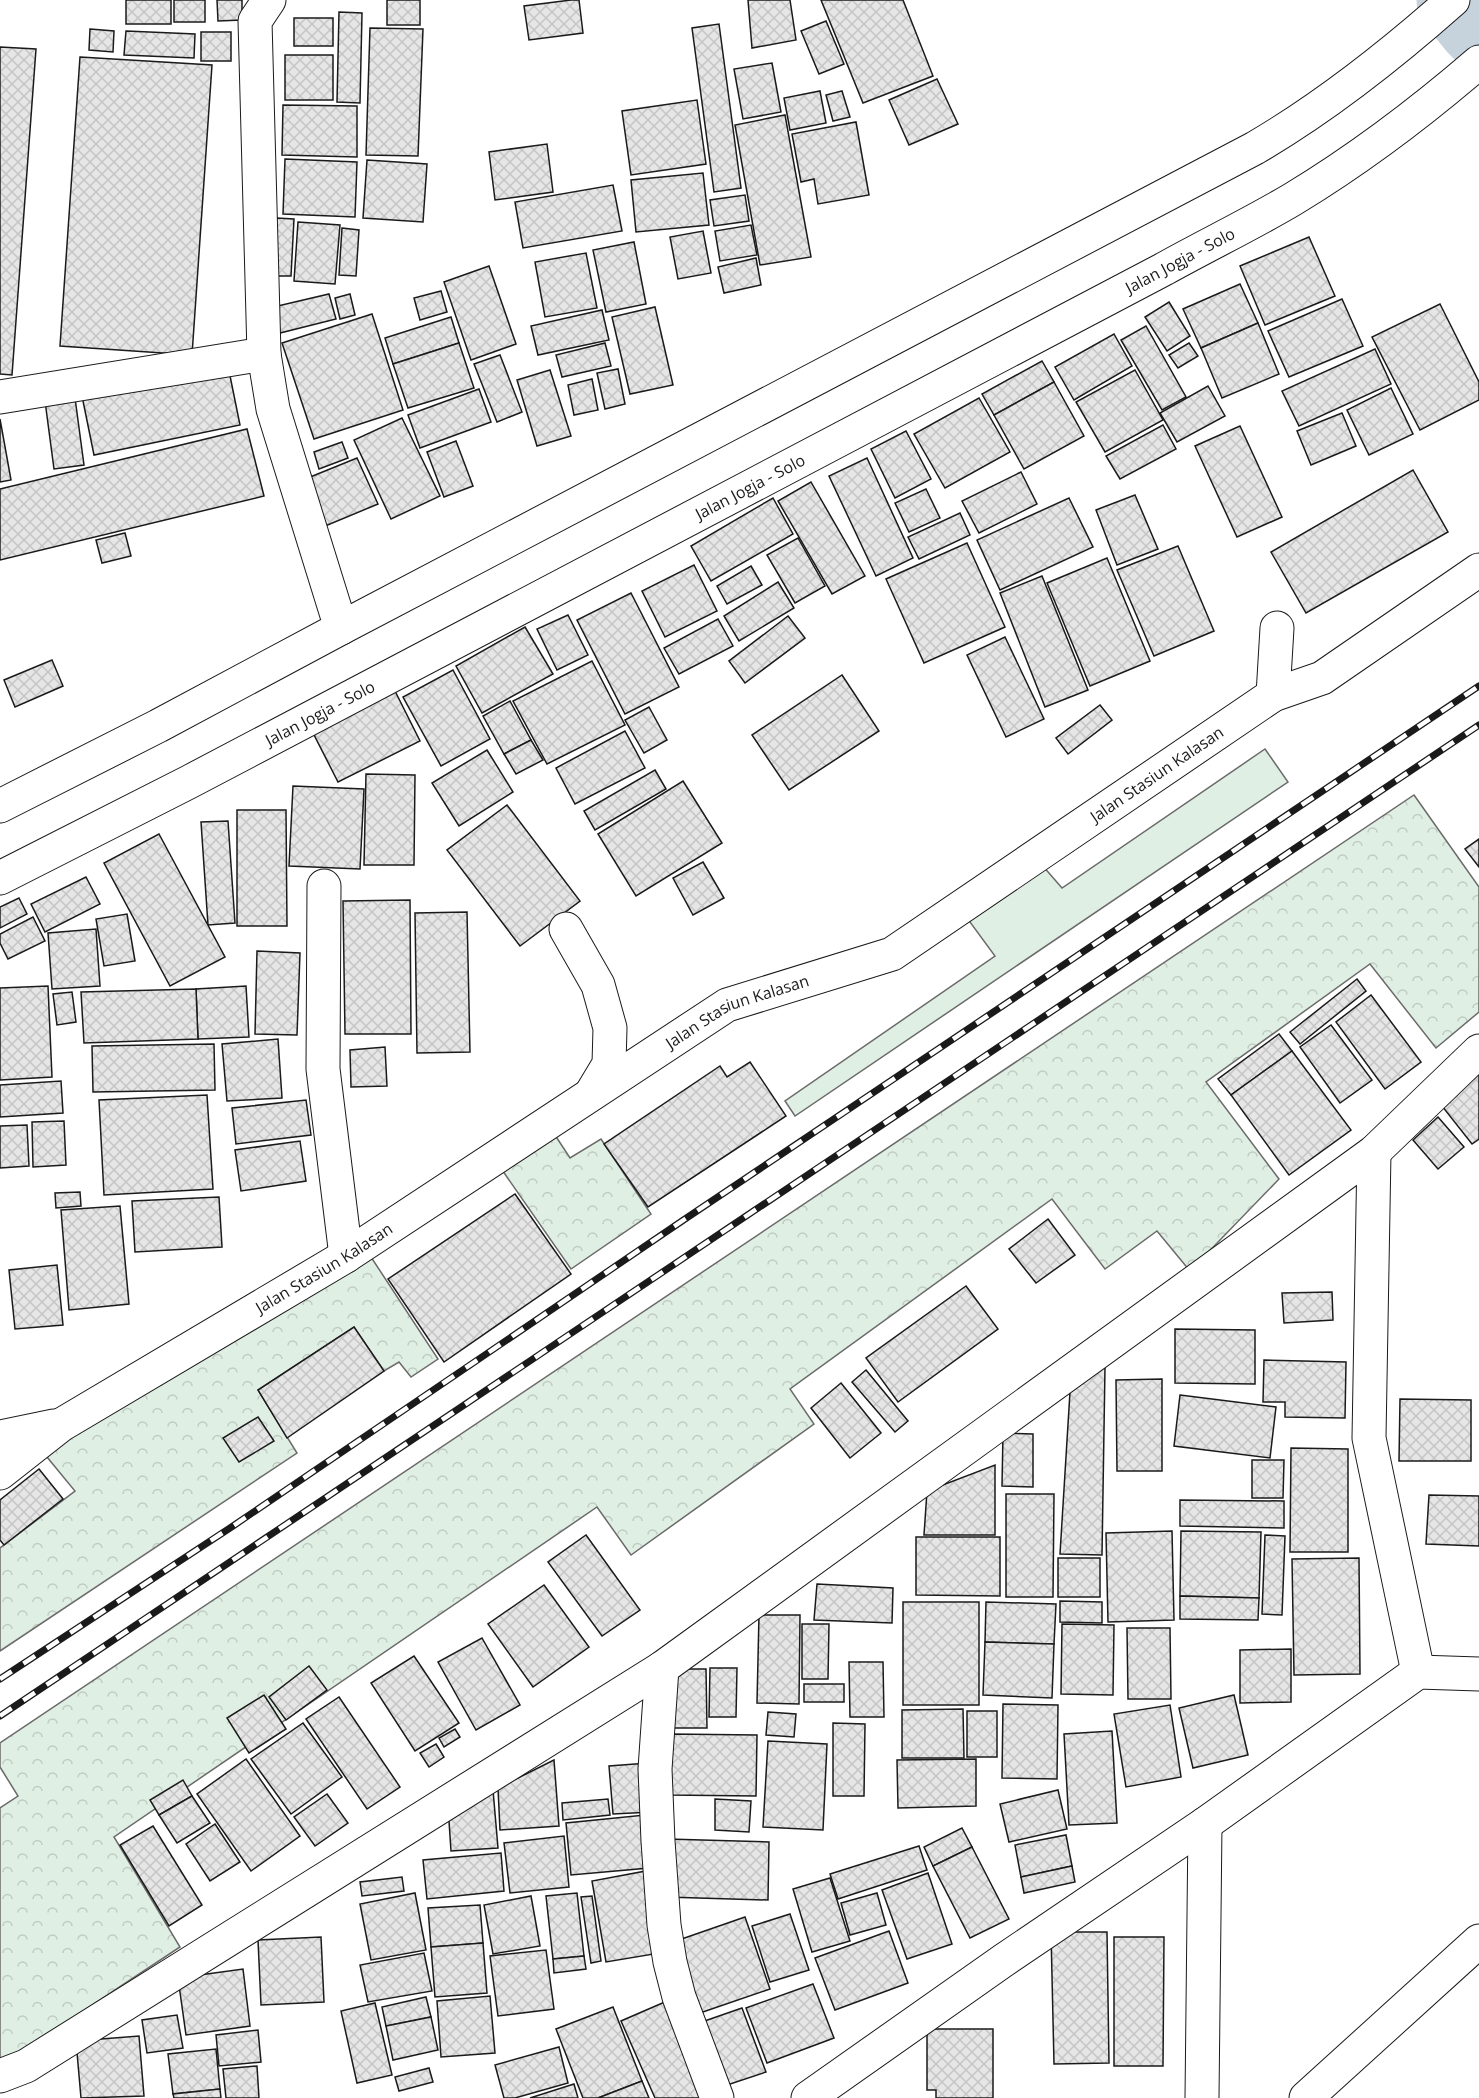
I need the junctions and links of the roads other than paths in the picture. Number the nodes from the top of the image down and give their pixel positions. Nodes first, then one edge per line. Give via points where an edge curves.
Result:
1 (268, 0) edge
2 (1453, 0) edge
3 (1479, 62) edge
4 (264, 354) junction
5 (0, 397) edge
6 (1479, 570) edge
7 (341, 628) junction
8 (1277, 628) dead end
9 (1273, 694) junction
10 (0, 806) edge
11 (0, 878) edge
12 (324, 886) dead end
13 (566, 929) dead end
14 (1479, 1051) edge
15 (590, 1095) junction
16 (1374, 1152) junction
17 (346, 1256) junction
18 (61, 1425) junction
19 (0, 1437) edge
20 (0, 1473) edge
21 (662, 1668) junction
22 (1418, 1672) junction
23 (1479, 1674) edge
24 (1205, 1824) junction
25 (1479, 1941) edge
26 (0, 2076) edge
27 (717, 2098) edge
28 (808, 2098) edge
29 (1202, 2098) edge
30 (1306, 2098) edge

1 - 4 main road via 255,21
2 - 7 main road via 1318,109 1255,148
3 - 11 main road, Jalan Jogja - Solo via 1373,146 1293,199
4 - 5 main road
4 - 7 main road via 273,409
6 - 9 main road, Jalan Stasiun Kalasan via 1322,678
7 - 10 main road
8 - 9 main road
9 - 15 main road, Jalan Stasiun Kalasan via 892,954 727,1005
12 - 17 main road via 323,1069
13 - 15 main road via 598,985 610,1028 609,1064
14 - 16 main road
15 - 17 main road, Jalan Stasiun Kalasan
16 - 21 main road
16 - 22 main road via 1369,1438
17 - 18 main road, Jalan Stasiun Kalasan
18 - 19 main road
18 - 20 main road, Jalan Stasiun Kalasan
21 - 26 main road via 26,2066
21 - 27 main road via 655,1769 664,1925 679,1997
22 - 23 main road
22 - 24 main road
24 - 28 main road
24 - 29 main road
25 - 30 main road

